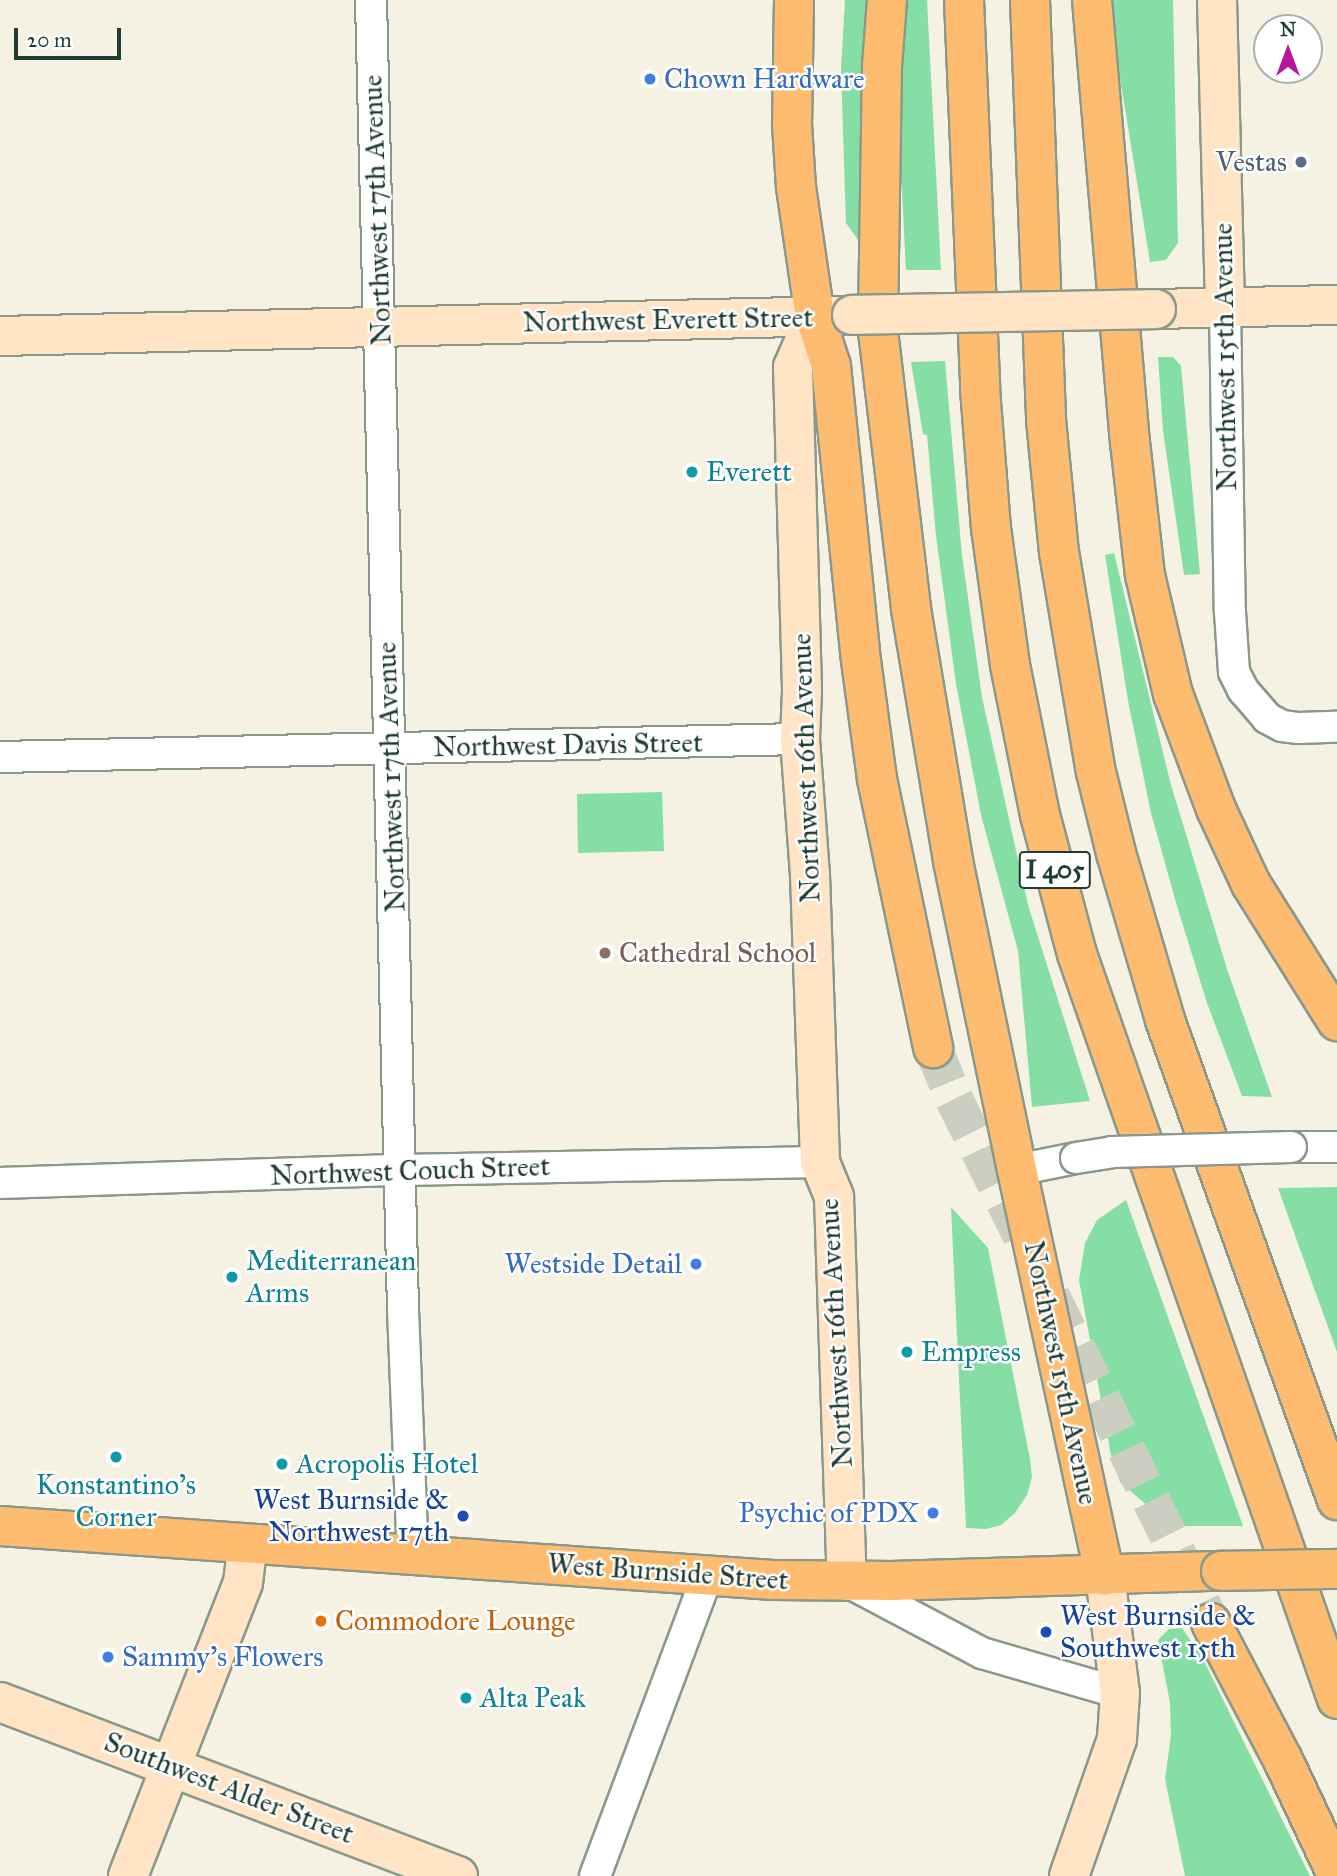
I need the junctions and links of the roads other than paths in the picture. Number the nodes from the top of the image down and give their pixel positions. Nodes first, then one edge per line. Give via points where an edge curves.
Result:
1 (371, 0) edge
2 (794, 0) edge
3 (887, 0) edge
4 (964, 0) edge
5 (1030, 0) edge
6 (1092, 0) edge
7 (1216, 0) edge
8 (1337, 305) edge
9 (1225, 307) junction
10 (833, 316) junction
11 (380, 327) junction
12 (0, 336) edge
13 (1337, 727) edge
14 (800, 739) junction
15 (390, 749) junction
16 (0, 757) edge
17 (1337, 1021) edge
18 (933, 1048) tunnel mouth
19 (1337, 1147) edge
20 (820, 1163) junction
21 (401, 1170) junction
22 (1017, 1170) junction
23 (0, 1183) edge
24 (1337, 1500) edge
25 (0, 1526) edge
26 (248, 1544) junction
27 (413, 1554) junction
28 (1337, 1569) edge
29 (1105, 1576) junction
30 (707, 1577) junction
31 (848, 1581) junction
32 (1211, 1623) tunnel mouth
33 (1119, 1693) junction
34 (1337, 1699) edge
35 (0, 1702) edge
36 (173, 1766) junction
37 (1337, 1875) edge
38 (128, 1876) edge
39 (458, 1876) edge
40 (595, 1876) edge
41 (1069, 1876) edge

1 - 11 street, Northwest 17th Avenue
2 - 10 main road via 795,174
3 - 22 main road, Northwest 15th Avenue via 881,66 878,331 915,635 953,861
4 - 34 main road, I 405 via 990,528 1010,665 1041,815 1081,967
5 - 24 main road, I 405 via 1046,420 1059,552 1096,772 1165,1020
6 - 17 main road via 1129,442 1145,575 1170,681 1216,809 1251,884
7 - 9 main road, Northwest 15th Avenue
8 - 9 main road, Northwest Everett Street
9 - 10 main road, Northwest Everett Street, bridge
9 - 13 street, Northwest 15th Avenue via 1234,672 1255,707 1282,726
10 - 11 main road, Northwest Everett Street
10 - 14 main road, Northwest 16th Avenue via 793,367
10 - 18 main road via 831,366 859,653 877,779
11 - 12 main road, Northwest Everett Street
11 - 15 street, Northwest 17th Avenue
14 - 15 street, Northwest Davis Street
14 - 20 main road, Northwest 16th Avenue via 810,875
15 - 16 street, Northwest Davis Street
15 - 21 street, Northwest 17th Avenue
19 - 22 street, bridge via 1112,1152
20 - 21 street, Northwest Couch Street
20 - 31 main road, Northwest 16th Avenue via 834,1197
21 - 23 street, Northwest Couch Street
21 - 27 street, Northwest 17th Avenue
22 - 29 main road, Northwest 15th Avenue
25 - 26 main road, West Burnside Street
26 - 27 main road, West Burnside Street
26 - 36 main road via 243,1583
27 - 30 main road, West Burnside Street
28 - 29 main road, West Burnside Street, bridge
29 - 31 main road, West Burnside Street
29 - 33 main road
30 - 31 main road, West Burnside Street
30 - 40 street
31 - 33 street via 982,1653
32 - 37 main road
33 - 41 main road via 1111,1762
35 - 36 main road, Southwest Alder Street
36 - 38 main road
36 - 39 main road, Southwest Alder Street

